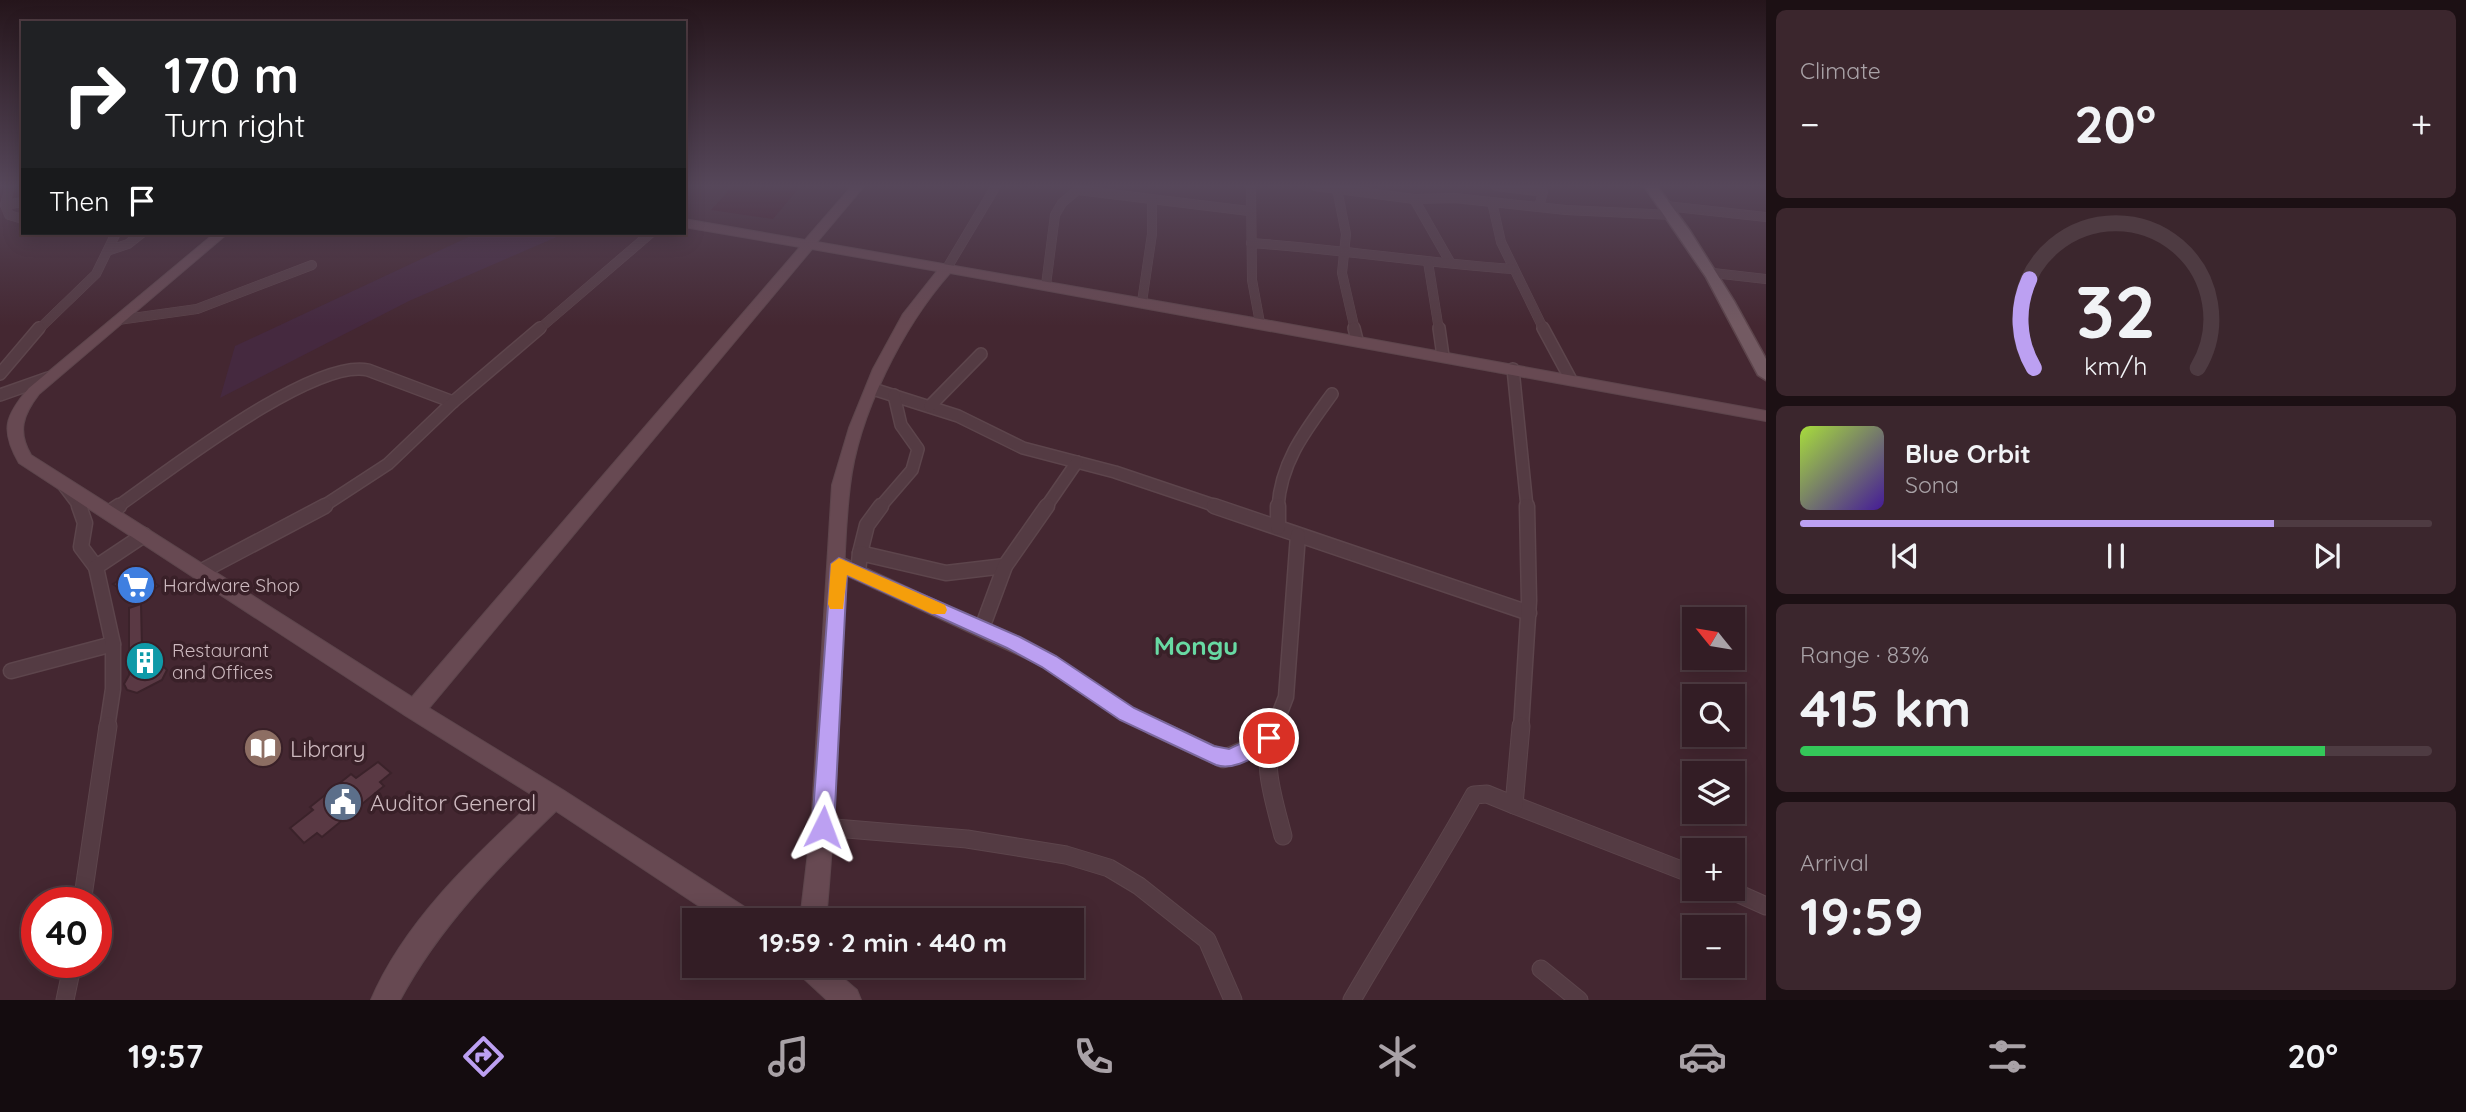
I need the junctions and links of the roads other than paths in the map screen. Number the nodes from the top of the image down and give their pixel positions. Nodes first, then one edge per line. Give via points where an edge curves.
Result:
1 (742, 233) edge
2 (820, 233) edge
3 (968, 233) edge
4 (1053, 233) edge
5 (1152, 233) edge
6 (1250, 233) edge
7 (1346, 233) edge
8 (1435, 233) edge
9 (1500, 233) edge
10 (1685, 233) edge
11 (115, 235) edge
12 (139, 235) edge
13 (220, 235) edge
14 (649, 235) edge
15 (1251, 243) junction
16 (811, 244) junction
17 (110, 250) junction
18 (1344, 251) junction
19 (1428, 262) junction
20 (1450, 262) junction
21 (312, 265) dead end
22 (947, 268) junction
23 (1513, 268) junction
24 (1713, 273) junction
25 (1766, 279) edge
26 (1046, 285) junction
27 (1142, 302) junction
28 (118, 320) junction
29 (1260, 323) junction
30 (1357, 340) junction
31 (981, 354) dead end
32 (1443, 356) junction
33 (1513, 369) junction
34 (0, 374) edge
35 (1766, 375) edge
36 (48, 378) junction
37 (1570, 379) junction
38 (873, 389) junction
39 (1332, 394) dead end
40 (0, 395) edge
41 (894, 395) junction
42 (453, 402) junction
43 (930, 406) junction
44 (1766, 416) edge
45 (1077, 462) junction
46 (61, 482) junction
47 (110, 512) junction
48 (1278, 527) junction
49 (144, 535) junction
50 (1298, 536) junction
51 (860, 553) junction
52 (839, 564) junction
53 (1005, 566) junction
54 (96, 567) junction
55 (202, 571) junction
56 (858, 572) junction
57 (1529, 613) junction
58 (982, 628) junction
59 (113, 644) junction
60 (11, 671) dead end
61 (414, 710) junction
62 (1269, 738) junction
63 (555, 797) junction
64 (1514, 804) junction
65 (823, 827) junction
66 (1283, 836) dead end
67 (1682, 869) edge
68 (84, 887) edge
69 (1745, 897) edge
70 (1766, 906) edge
71 (724, 908) edge
72 (814, 908) edge
73 (1541, 969) dead end
74 (70, 978) edge
75 (820, 978) edge
76 (835, 995) edge
77 (65, 1000) edge
78 (385, 1000) edge
79 (1233, 1000) edge
80 (1352, 1000) edge
81 (1578, 1000) edge

1 - 16 main road
2 - 16 main road
3 - 22 street
4 - 26 street
5 - 27 street
6 - 15 street
7 - 18 street
8 - 20 street
9 - 23 street
10 - 24 main road
11 - 17 street
12 - 17 street
13 - 28 main road
14 - 42 street
15 - 18 street
15 - 29 street
16 - 22 main road
16 - 61 main road
17 - 34 street via 96,274 53,312
18 - 19 street
18 - 30 street via 1342,273
19 - 20 street
19 - 32 street
20 - 23 street
21 - 28 street via 197,309
22 - 26 main road
22 - 38 main road via 908,317
23 - 37 street
24 - 25 street
24 - 35 main road
26 - 27 main road
27 - 29 main road
28 - 36 main road
29 - 30 main road
30 - 32 main road
31 - 43 street
32 - 33 main road
33 - 37 main road
33 - 57 street via 1524,445
36 - 40 street
36 - 46 main road via 15,415 14,440 25,459
37 - 44 main road
38 - 41 street
38 - 52 main road via 841,485
39 - 48 street via 1301,434 1281,474 1276,493
41 - 43 street
41 - 51 street via 901,425 918,449 916,461 866,526
42 - 47 street via 355,368 335,373 256,412
42 - 55 street via 417,439 360,485
43 - 45 street via 1023,448
45 - 48 street
45 - 53 street
46 - 47 main road
46 - 54 street via 84,517 81,555
47 - 49 main road
48 - 50 street
49 - 54 street
49 - 55 main road
50 - 57 street
50 - 62 street via 1286,697
51 - 53 street via 946,573
51 - 56 street
52 - 56 street
52 - 65 main road
53 - 58 street
54 - 59 street
55 - 61 main road
56 - 58 street
57 - 64 street
58 - 62 street via 1049,661 1127,714 1223,759
59 - 60 street
59 - 68 street via 113,690
61 - 63 main road
62 - 66 street via 1268,774
63 - 71 main road
63 - 78 main road via 449,903
64 - 67 street
64 - 80 street via 1487,794 1474,795
65 - 72 main road
65 - 79 street via 967,839 1066,855 1109,868 1207,940
69 - 70 street
73 - 81 street
74 - 77 street
75 - 76 main road

